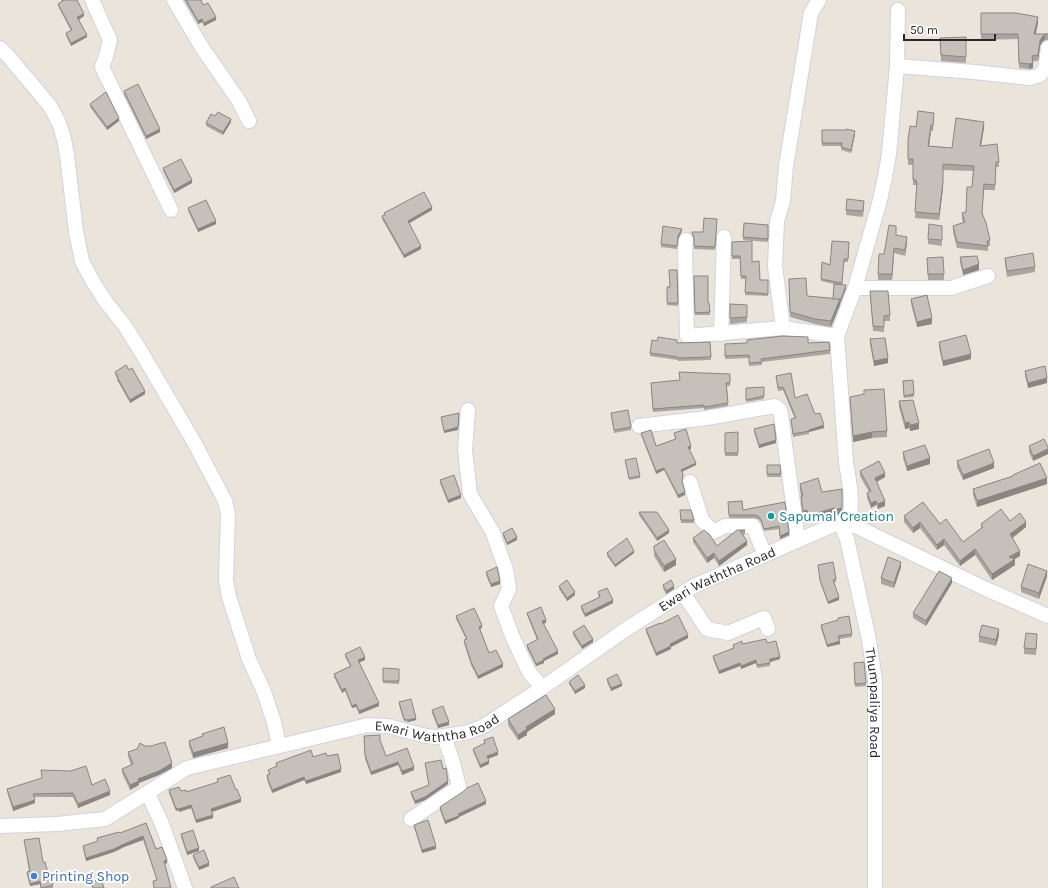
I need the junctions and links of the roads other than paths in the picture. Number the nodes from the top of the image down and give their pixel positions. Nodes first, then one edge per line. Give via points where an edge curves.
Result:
1 (92, 0) edge
2 (174, 0) edge
3 (819, 0) edge
4 (898, 10) dead end
5 (0, 48) edge
6 (1048, 48) edge
7 (897, 66) junction
8 (249, 121) dead end
9 (171, 210) dead end
10 (724, 237) dead end
11 (686, 240) dead end
12 (988, 276) dead end
13 (855, 288) junction
14 (783, 328) junction
15 (721, 334) junction
16 (836, 336) junction
17 (468, 410) dead end
18 (639, 426) dead end
19 (690, 482) dead end
20 (844, 523) junction
21 (798, 540) junction
22 (765, 555) junction
23 (683, 593) junction
24 (1048, 616) edge
25 (768, 629) dead end
26 (542, 688) junction
27 (444, 736) junction
28 (279, 746) junction
29 (148, 794) junction
30 (411, 819) dead end
31 (0, 826) edge
32 (185, 888) edge
33 (875, 888) edge

1 - 9 street via 110,40 102,67
2 - 8 street via 200,46 239,101
3 - 14 street via 811,13 787,159 783,201 777,221 775,266
4 - 7 street
5 - 28 street via 50,106 59,123 67,155 82,261 106,302 143,354 225,501 228,514 226,580 249,659 274,722
6 - 7 street via 1045,69 1038,76 1030,78
7 - 13 street via 885,177
10 - 15 street
11 - 15 street via 688,336
12 - 13 street via 951,288
13 - 16 street
14 - 15 street
14 - 16 street
16 - 20 street via 852,507
17 - 26 street via 465,450 470,494 492,531 506,569 509,589 501,606 529,672
18 - 21 street via 775,406 781,415
19 - 22 street via 702,520 713,532 725,526 753,526
20 - 21 street, Ewari Waththa Road
20 - 24 street
20 - 33 street, Thumpaliya Road via 869,640 874,679
21 - 22 street, Ewari Waththa Road
22 - 23 street, Ewari Waththa Road
23 - 25 street via 707,629 728,633 764,618
23 - 26 street, Ewari Waththa Road
26 - 27 street, Ewari Waththa Road via 482,727
27 - 28 street, Ewari Waththa Road via 426,736 388,726 368,725
27 - 30 street via 459,787
28 - 29 street, Ewari Waththa Road via 187,768
29 - 31 street, Ewari Waththa Road via 104,819
29 - 32 street via 162,824

